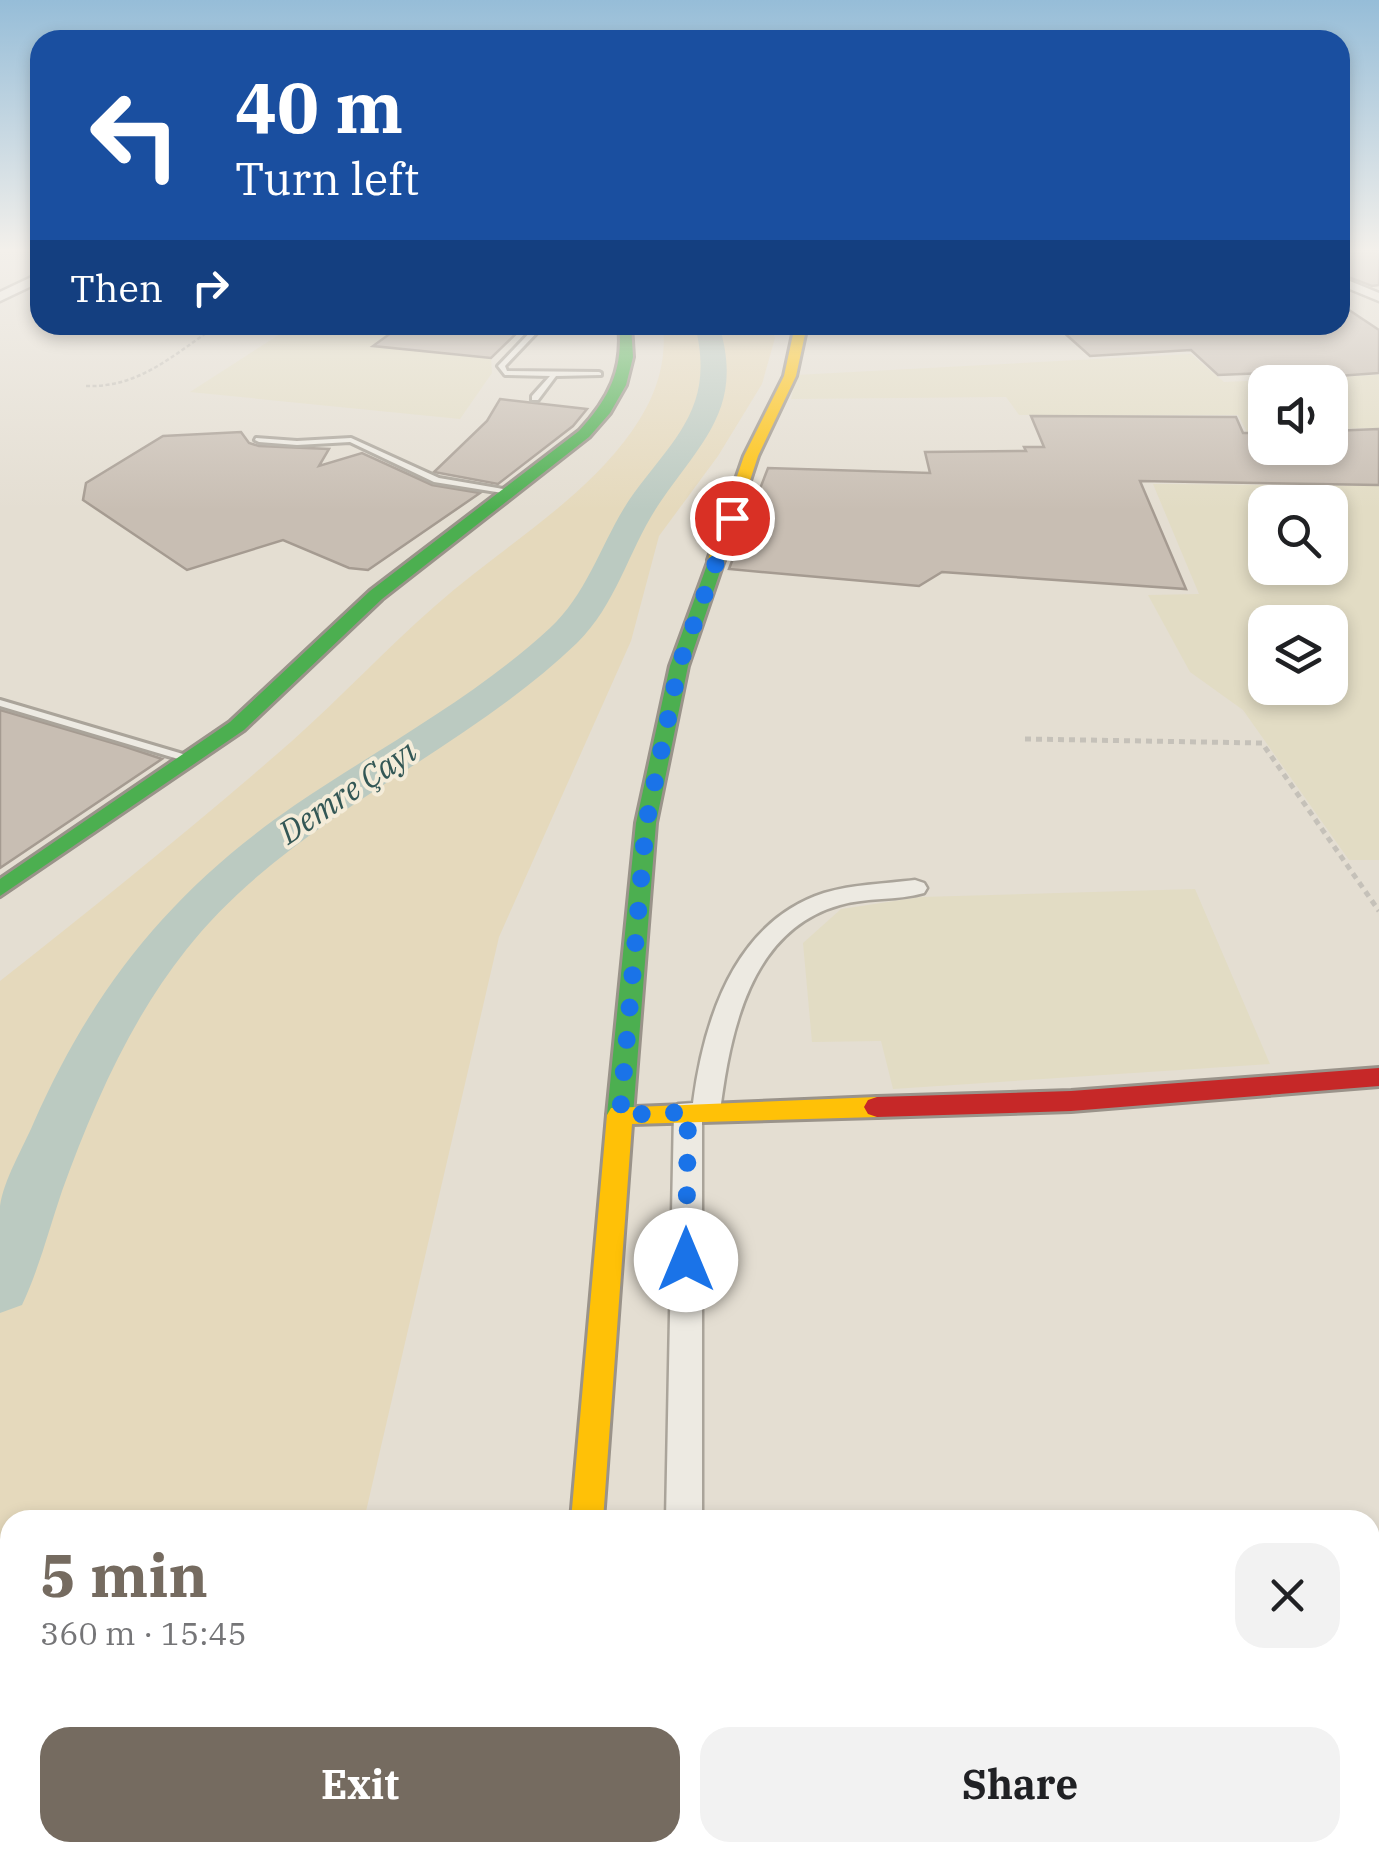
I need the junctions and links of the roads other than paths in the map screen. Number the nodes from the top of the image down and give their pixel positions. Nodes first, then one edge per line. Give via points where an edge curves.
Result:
1 (530, 336) edge
2 (627, 336) edge
3 (801, 336) edge
4 (599, 374) dead end
5 (554, 376) junction
6 (536, 398) dead end
7 (259, 440) dead end
8 (508, 492) junction
9 (0, 702) edge
10 (189, 759) junction
11 (916, 888) dead end
12 (0, 889) edge
13 (1379, 1078) edge
14 (697, 1112) junction
15 (620, 1115) junction
16 (588, 1510) edge
17 (684, 1510) edge

1 - 5 lane via 500,366 505,373
2 - 8 street via 624,382 612,408
3 - 15 street via 785,389 752,454 679,666 646,824
4 - 5 lane
5 - 6 lane
7 - 8 lane via 350,440 438,480
8 - 10 street via 376,595 236,726
9 - 10 lane
10 - 12 street
11 - 14 street via 832,899 801,912 764,944 733,991
13 - 14 street via 1071,1101
14 - 15 street
14 - 17 street
15 - 16 street

